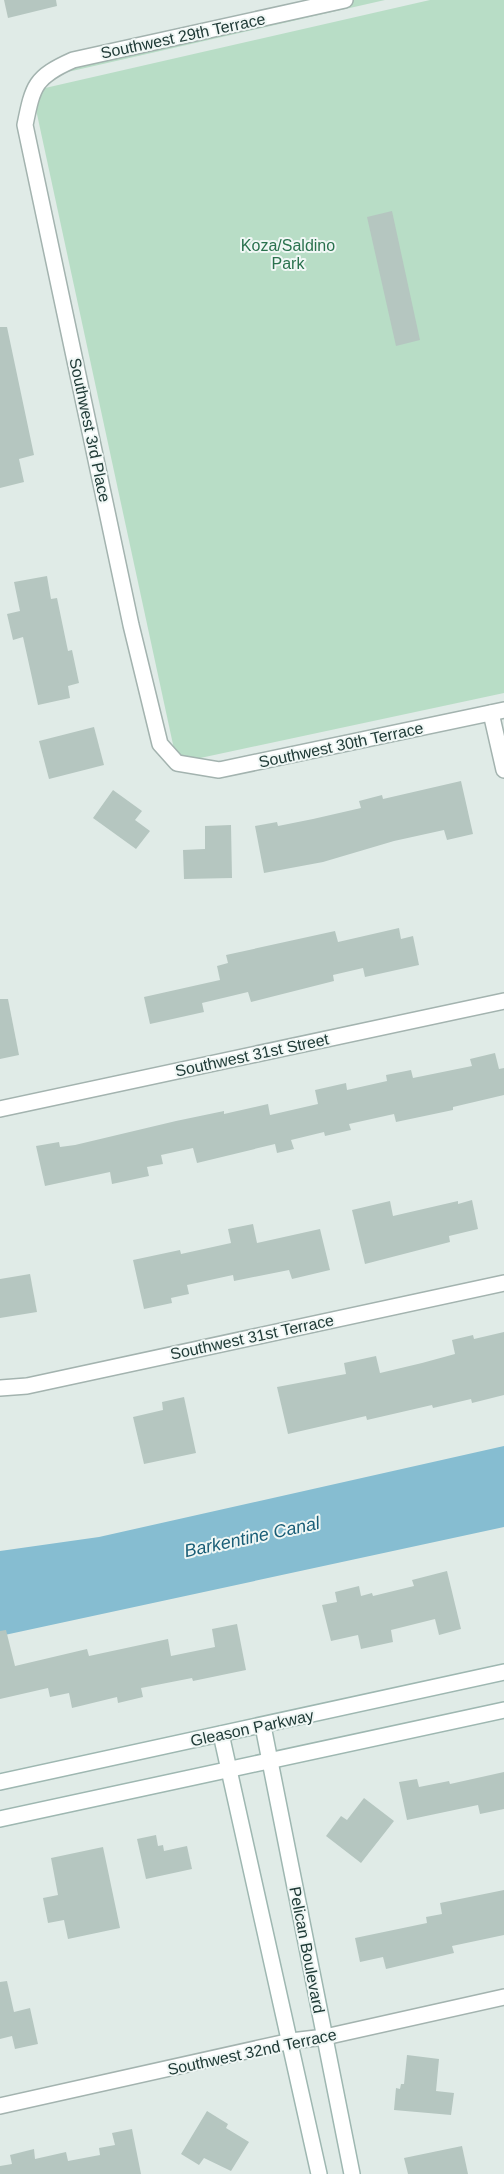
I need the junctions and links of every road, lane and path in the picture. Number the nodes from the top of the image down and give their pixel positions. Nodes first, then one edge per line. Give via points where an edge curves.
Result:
1 (345, 0) edge
2 (322, 2) edge
3 (32, 90) joint
4 (498, 712) edge
5 (177, 763) joint
6 (504, 770) edge
7 (504, 1001) edge
8 (0, 1109) edge
9 (504, 1283) edge
10 (0, 1388) edge
11 (504, 1672) edge
12 (504, 1710) edge
13 (264, 1726) junction
14 (222, 1734) junction
15 (269, 1761) junction
16 (229, 1770) junction
17 (0, 1782) edge
18 (0, 1819) edge
19 (504, 1998) edge
20 (325, 2037) junction
21 (291, 2041) junction
22 (0, 2106) edge
23 (319, 2174) edge
24 (352, 2174) edge

1 - 2 street, Southwest 29th Terrace
2 - 3 street, Southwest 29th Terrace via 73,60 49,70
3 - 5 street, Southwest 3rd Place via 25,125 131,625 160,744
4 - 5 street, Southwest 30th Terrace via 219,770
4 - 6 street
7 - 8 street, Southwest 31st Street
9 - 10 street, Southwest 31st Terrace via 37,1384
11 - 13 street, Gleason Parkway
12 - 15 street
13 - 14 street, Gleason Parkway
13 - 15 street, Pelican Boulevard
14 - 16 street, Pelican Boulevard
14 - 17 street, Gleason Parkway
15 - 16 street
15 - 20 street, Pelican Boulevard
16 - 18 street
16 - 21 street, Pelican Boulevard
19 - 20 street, Southwest 32nd Terrace
20 - 21 street, Southwest 32nd Terrace
20 - 24 street, Pelican Boulevard
21 - 22 street, Southwest 32nd Terrace
21 - 23 street, Pelican Boulevard

